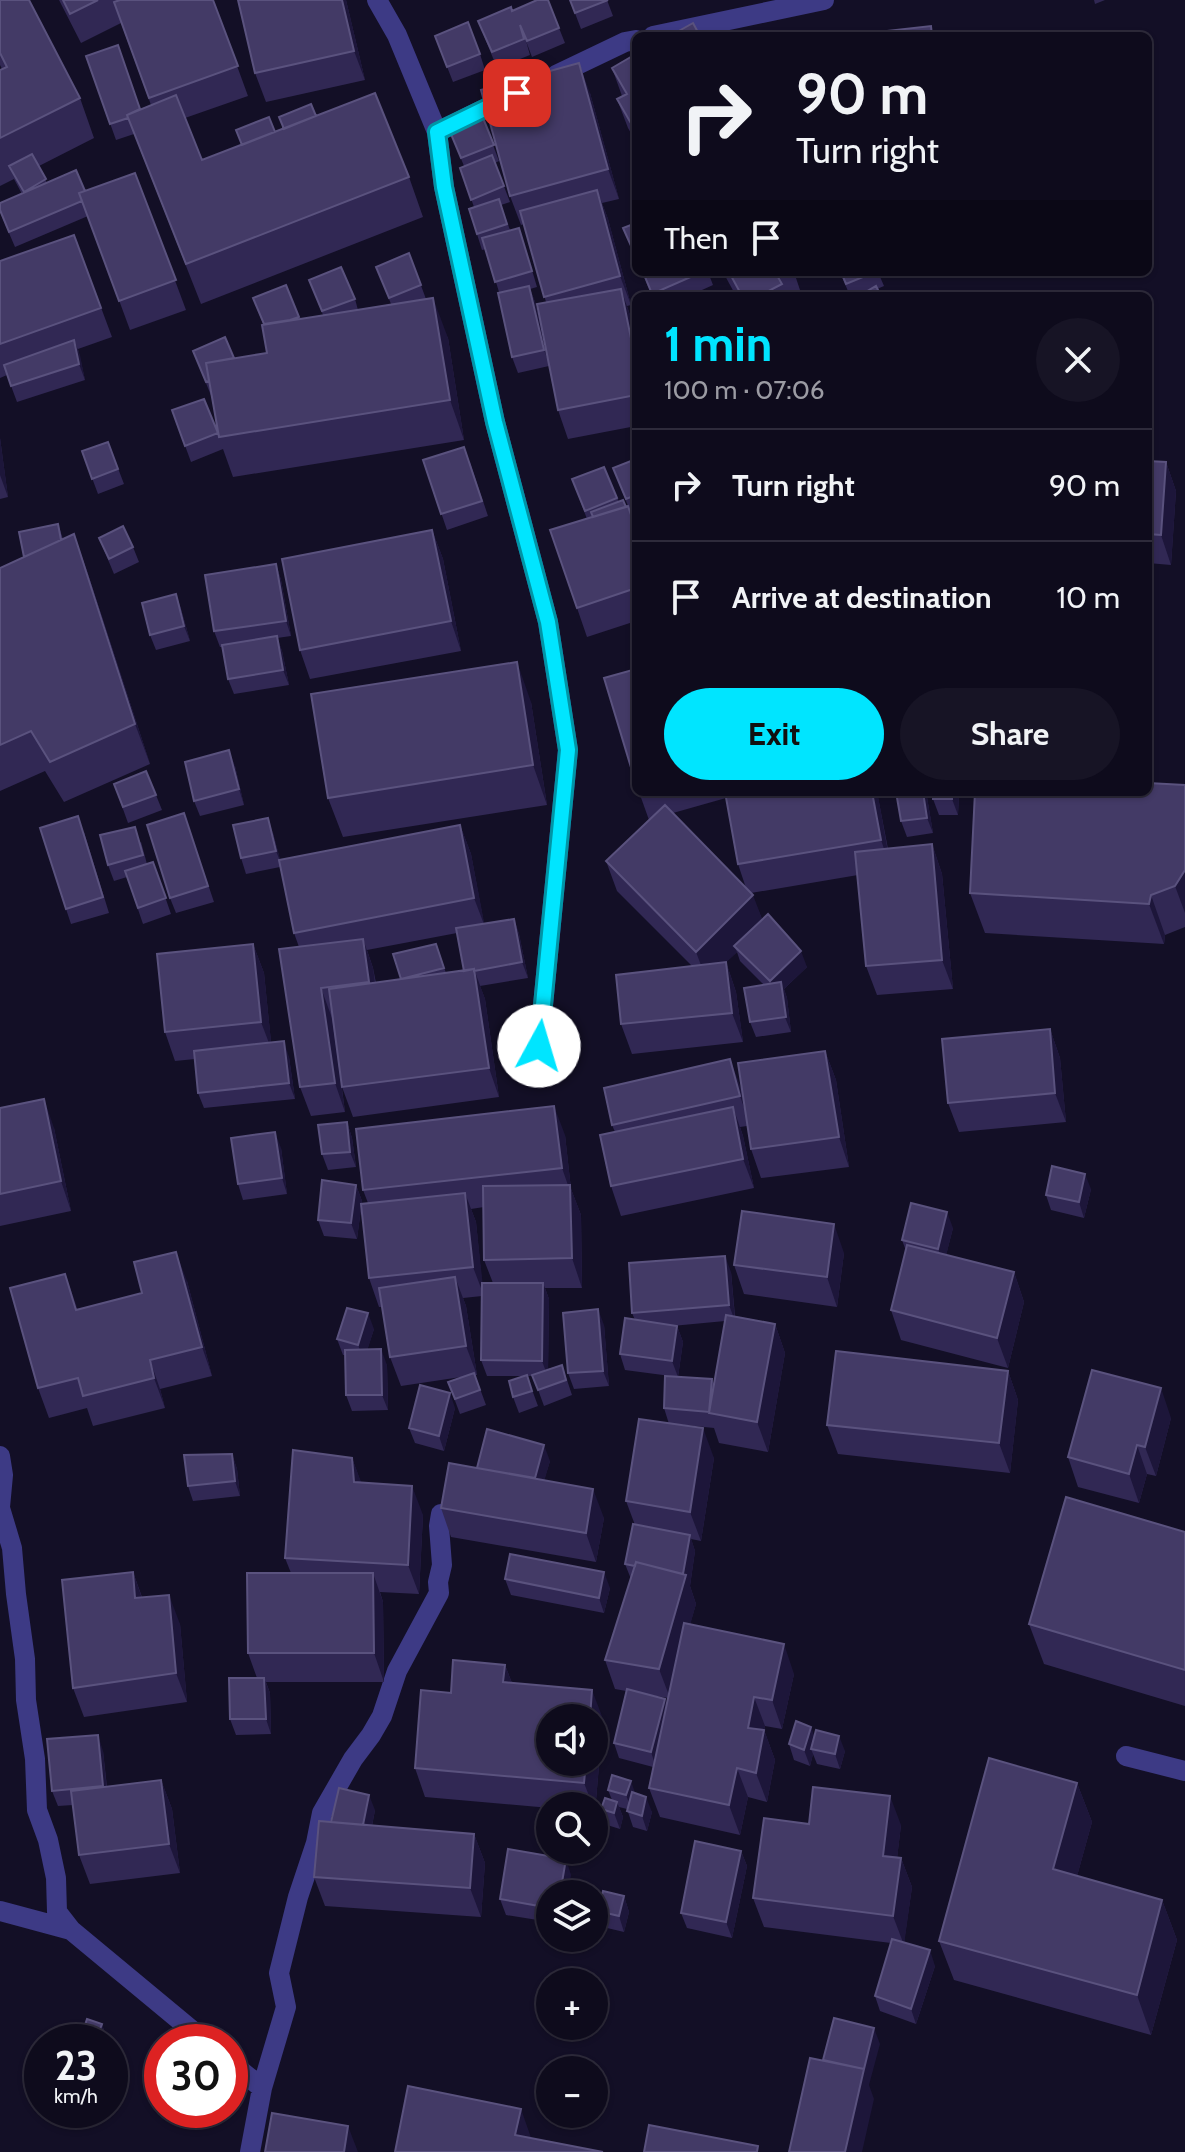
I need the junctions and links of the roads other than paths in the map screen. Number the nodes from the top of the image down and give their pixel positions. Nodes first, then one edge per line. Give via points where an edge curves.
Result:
1 (377, 0) edge
2 (824, 0) edge
3 (672, 32) edge
4 (632, 41) edge
5 (437, 132) junction
6 (539, 1046) dead end
7 (0, 1456) edge
8 (0, 1508) edge
9 (441, 1514) edge
10 (1126, 1756) dead end
11 (1185, 1771) edge
12 (0, 1911) edge
13 (71, 1930) junction
14 (184, 2024) edge
15 (248, 2077) edge
16 (262, 2088) junction
17 (250, 2152) edge

1 - 5 street
2 - 3 street
4 - 5 street
5 - 6 street via 495,422 548,622 568,750
7 - 8 street
8 - 13 street via 12,1548 37,1810 56,1878 57,1912
9 - 16 street via 439,1593 397,1671 382,1716 322,1813 279,1973 286,2007
10 - 11 street
12 - 13 street
13 - 14 street
15 - 16 street
16 - 17 street

